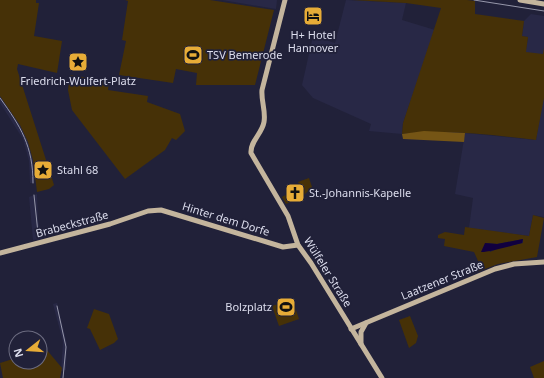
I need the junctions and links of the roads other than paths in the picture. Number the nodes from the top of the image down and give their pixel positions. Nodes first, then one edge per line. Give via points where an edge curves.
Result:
1 (285, 0) edge
2 (520, 0) edge
3 (544, 4) edge
4 (148, 211) joint
5 (298, 245) junction
6 (0, 253) edge
7 (544, 262) edge
8 (366, 322) junction
9 (351, 329) junction
10 (361, 345) junction
11 (382, 378) edge

1 - 5 main road, Wülfeler Straße via 262,90 264,123 252,144 251,154 288,216
2 - 3 main road
4 - 5 main road, Hinter dem Dorfe via 163,210 282,247
4 - 6 main road, Brabeckstraße via 110,224
5 - 9 main road, Wülfeler Straße
7 - 8 main road, Laatzener Straße via 514,264 494,269
8 - 9 main road, Laatzener Straße
8 - 10 main road via 361,332
9 - 10 main road, Wülfeler Straße
10 - 11 main road, Wülfeler Straße

